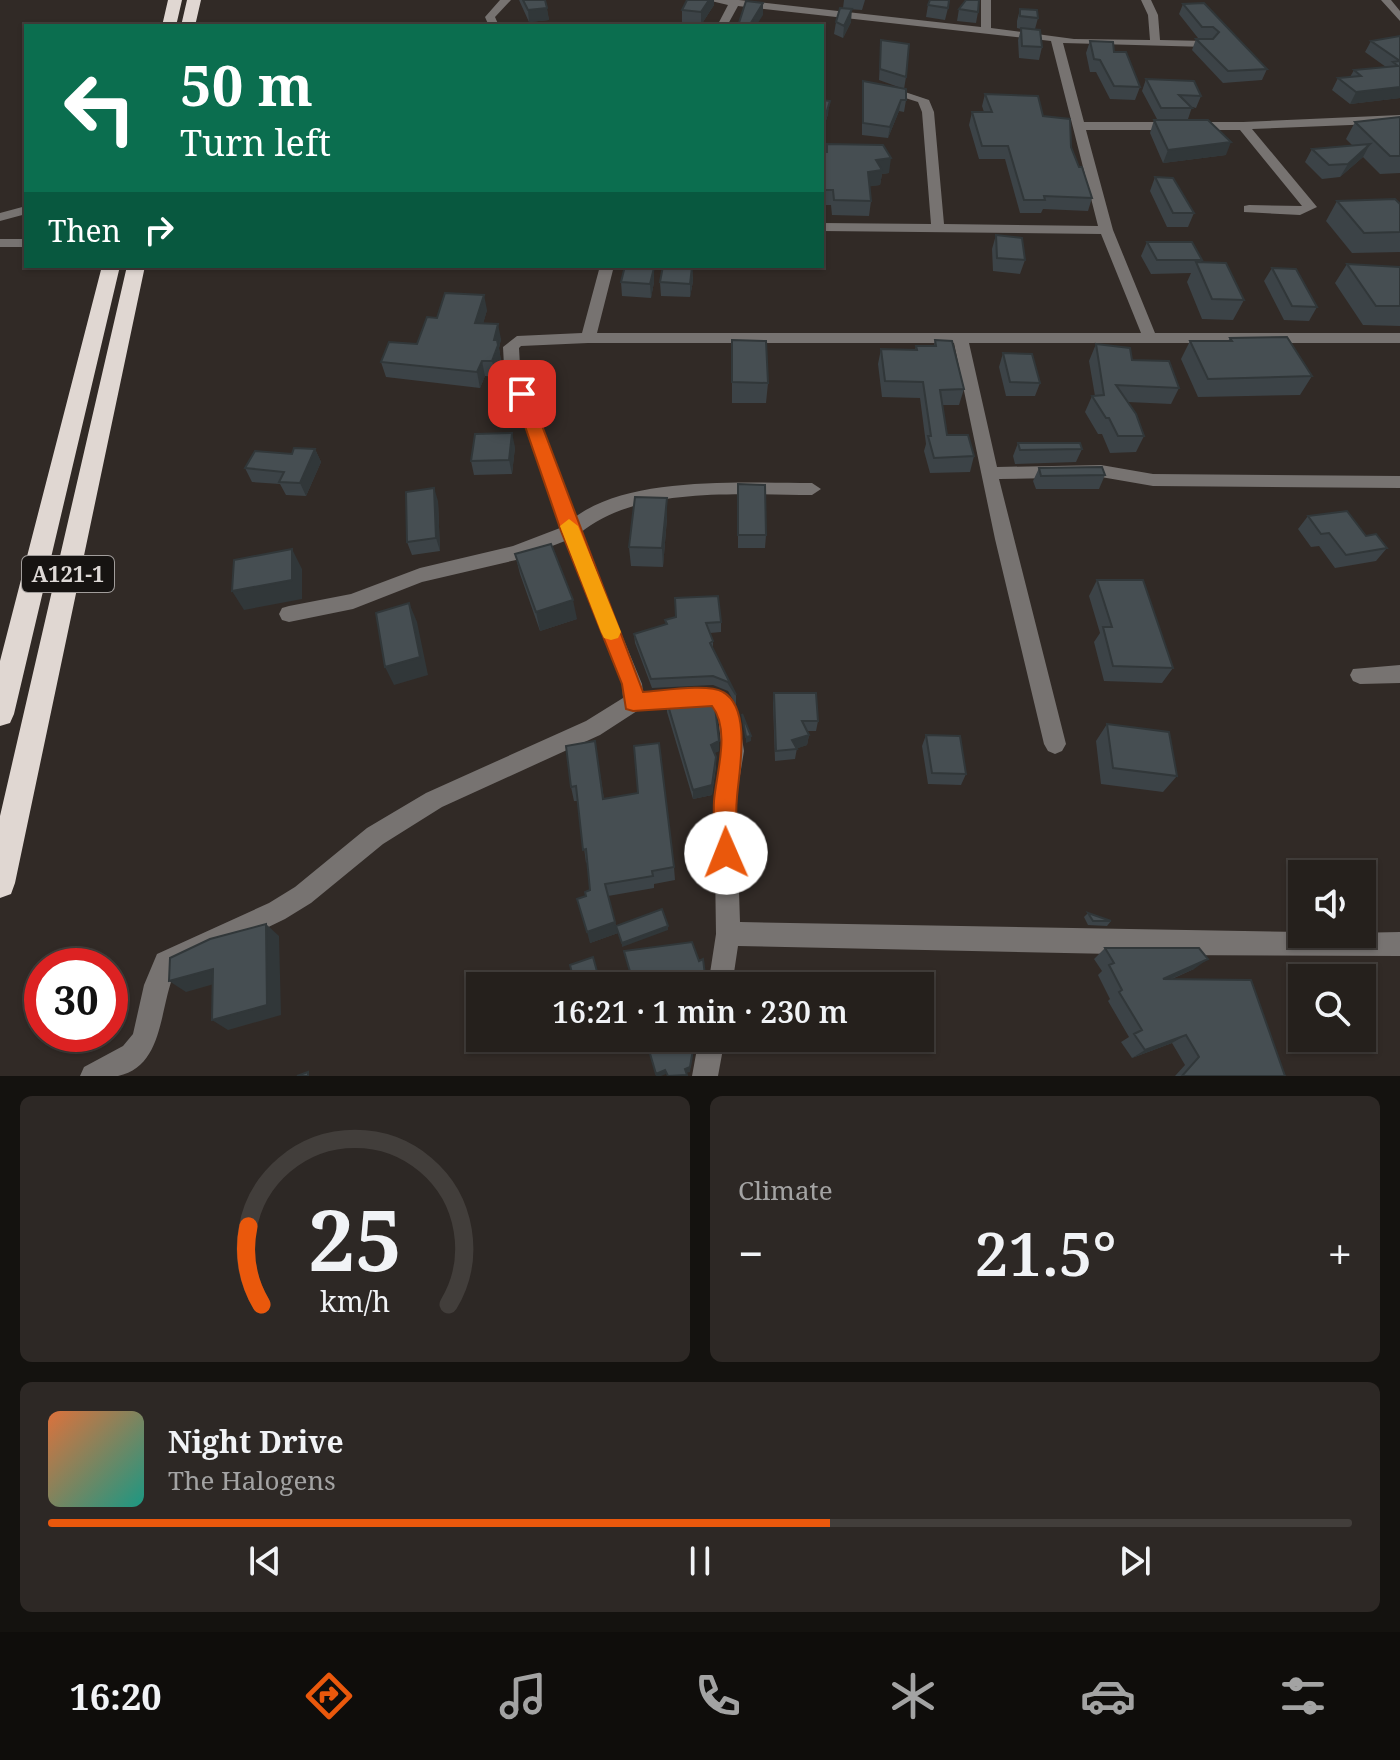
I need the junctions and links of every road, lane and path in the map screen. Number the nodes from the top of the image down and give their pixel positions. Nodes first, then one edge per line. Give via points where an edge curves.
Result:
1 (175, 0) edge
2 (194, 0) edge
3 (506, 0) edge
4 (712, 0) edge
5 (986, 0) edge
6 (1146, 0) edge
7 (1386, 0) edge
8 (734, 3) junction
9 (1400, 18) edge
10 (169, 24) edge
11 (188, 24) edge
12 (493, 24) edge
13 (723, 24) edge
14 (986, 32) junction
15 (1056, 38) junction
16 (1155, 42) junction
17 (1207, 44) edge
18 (877, 86) edge
19 (1400, 119) edge
20 (1079, 126) junction
21 (1243, 126) junction
22 (1249, 209) dead end
23 (24, 211) edge
24 (0, 217) edge
25 (824, 227) edge
26 (938, 227) junction
27 (1106, 230) junction
28 (0, 243) edge
29 (24, 243) edge
30 (111, 268) edge
31 (136, 268) edge
32 (606, 268) edge
33 (588, 338) junction
34 (960, 338) junction
35 (1150, 338) junction
36 (1400, 338) edge
37 (990, 473) junction
38 (1400, 482) edge
39 (812, 489) dead end
40 (570, 531) junction
41 (289, 614) dead end
42 (1400, 674) edge
43 (1360, 675) dead end
44 (633, 702) junction
45 (0, 714) edge
46 (1055, 744) dead end
47 (0, 883) edge
48 (728, 934) junction
49 (1400, 944) edge
50 (722, 972) edge
51 (709, 1052) edge
52 (93, 1076) edge
53 (705, 1076) edge

1 - 10 highway
2 - 11 highway
3 - 12 street via 490,17
4 - 8 street
5 - 14 street
6 - 16 street
7 - 9 street
8 - 13 street
8 - 14 street
14 - 15 street
15 - 16 street
15 - 20 street
16 - 17 street
18 - 26 street via 923,100
19 - 21 street
20 - 21 street
20 - 27 street
21 - 22 street via 1310,207
23 - 24 street
25 - 26 street
26 - 27 street
27 - 35 street
28 - 29 street
30 - 45 highway, A121-1
31 - 47 highway, A121-1
32 - 33 street
33 - 34 street
33 - 40 street via 529,339 511,347 512,366
34 - 35 street
34 - 37 street
35 - 36 street
37 - 38 street via 1101,471 1153,480
37 - 46 street
39 - 40 street via 667,492 613,505
40 - 41 street via 516,553 420,575 353,601
40 - 44 street via 632,684
42 - 43 street
44 - 48 street via 712,697 726,708 733,751 725,800
44 - 52 street via 593,728 434,800 375,836 277,911 166,963 144,1040 132,1055
48 - 49 street
48 - 50 street
51 - 53 street

